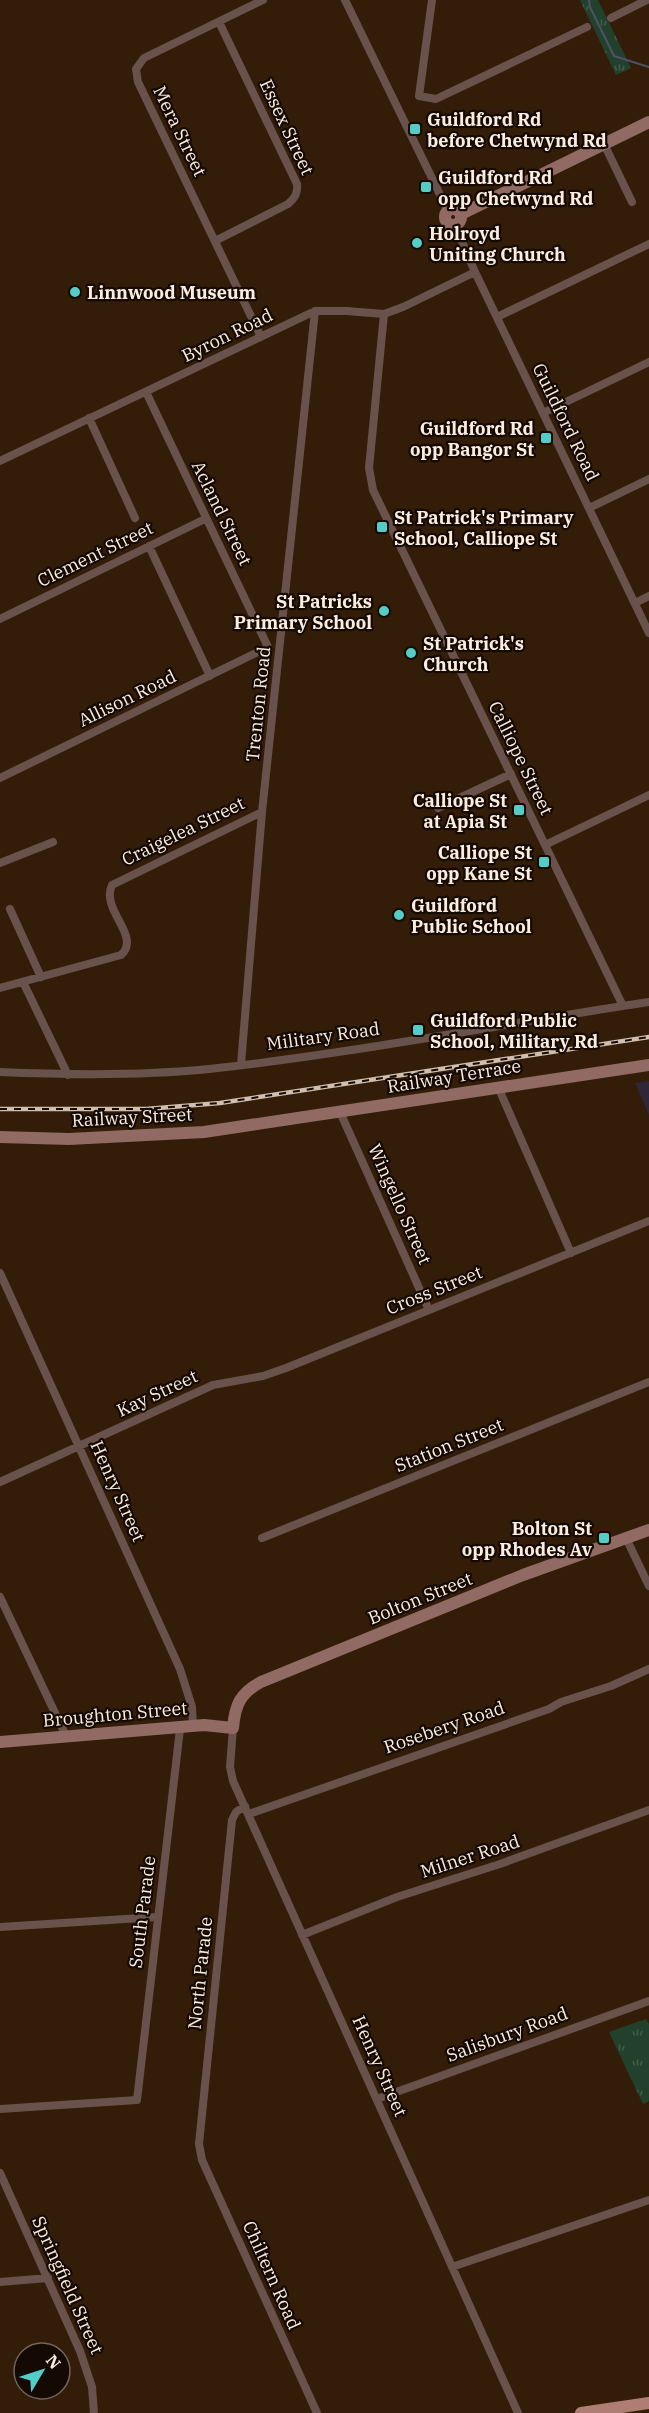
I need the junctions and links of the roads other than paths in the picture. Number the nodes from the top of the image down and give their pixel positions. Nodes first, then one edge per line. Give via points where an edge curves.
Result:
1 (263, 0) edge
2 (345, 0) edge
3 (432, 0) edge
4 (647, 0) edge
5 (611, 18) dead end
6 (219, 22) junction
7 (587, 27) dead end
8 (649, 122) edge
9 (604, 144) junction
10 (632, 202) dead end
11 (448, 211) joint
12 (458, 219) junction
13 (215, 241) junction
14 (649, 244) edge
15 (475, 272) junction
16 (315, 311) junction
17 (384, 314) junction
18 (497, 316) junction
19 (261, 337) junction
20 (649, 362) edge
21 (146, 392) junction
22 (543, 413) junction
23 (89, 418) junction
24 (0, 461) edge
25 (649, 479) edge
26 (589, 508) junction
27 (135, 518) dead end
28 (206, 519) junction
29 (149, 546) junction
30 (649, 596) edge
31 (635, 603) junction
32 (0, 619) edge
33 (649, 633) edge
34 (268, 647) junction
35 (281, 650) junction
36 (210, 676) junction
37 (511, 774) junction
38 (0, 778) edge
39 (649, 795) edge
40 (438, 808) dead end
41 (262, 812) junction
42 (53, 842) dead end
43 (545, 845) junction
44 (0, 863) edge
45 (10, 909) dead end
46 (41, 977) junction
47 (23, 982) junction
48 (0, 988) edge
49 (649, 1002) edge
50 (623, 1006) junction
51 (241, 1064) junction
52 (649, 1065) edge
53 (0, 1072) edge
54 (68, 1075) junction
55 (498, 1087) junction
56 (340, 1112) junction
57 (264, 1123) joint
58 (0, 1137) edge
59 (649, 1221) edge
60 (570, 1253) junction
61 (0, 1274) edge
62 (429, 1310) junction
63 (229, 1382) joint
64 (649, 1382) edge
65 (80, 1447) junction
66 (0, 1482) edge
67 (649, 1530) edge
68 (262, 1538) dead end
69 (626, 1538) junction
70 (649, 1586) edge
71 (0, 1597) edge
72 (649, 1669) edge
73 (198, 1727) junction
74 (234, 1728) junction
75 (66, 1737) junction
76 (0, 1742) edge
77 (247, 1810) junction
78 (649, 1810) edge
79 (157, 1917) junction
80 (0, 1927) edge
81 (302, 1935) junction
82 (649, 2001) edge
83 (376, 2099) junction
84 (0, 2109) edge
85 (200, 2149) joint
86 (0, 2173) edge
87 (649, 2200) edge
88 (452, 2267) junction
89 (48, 2278) junction
90 (0, 2282) edge
91 (649, 2403) edge
92 (616, 2410) edge
93 (94, 2413) edge
94 (317, 2413) edge
95 (518, 2413) edge
96 (581, 2413) edge

1 - 6 street, Mera Street
2 - 11 street
3 - 7 street via 419,96 436,99
4 - 5 street
6 - 13 street, Essex Street via 297,184 297,192 288,204
6 - 13 street, Mera Street via 144,58 136,69 138,82
8 - 9 street
9 - 10 street
9 - 12 street
11 - 12 street via 455,209
12 - 15 street, Guildford Road
13 - 19 street, Mera Street
14 - 18 street
15 - 17 street
15 - 18 street, Guildford Road
16 - 17 street, Byron Road
16 - 19 street, Byron Road
16 - 35 street, Trenton Road
17 - 37 street, Calliope Street via 370,480
18 - 22 street, Guildford Road
19 - 21 street, Byron Road
20 - 22 street
21 - 23 street, Byron Road
21 - 28 street, Acland Street
22 - 26 street, Guildford Road
23 - 24 street, Byron Road
23 - 27 street
25 - 26 street
26 - 31 street, Guildford Road
28 - 29 street, Clement Street
28 - 34 street, Acland Street
29 - 32 street, Clement Street
29 - 36 street
30 - 31 street
31 - 33 street, Guildford Road
34 - 35 street
34 - 36 street, Allison Road
35 - 41 street, Trenton Road
36 - 38 street, Allison Road
37 - 40 street
37 - 43 street, Calliope Street
39 - 43 street
41 - 46 street, Craigelea Street via 112,885 110,902 128,945 124,953
41 - 51 street, Trenton Road
42 - 44 street
43 - 50 street, Calliope Street
45 - 46 street
46 - 47 street
47 - 48 street
47 - 54 street
49 - 50 street, Military Road
50 - 51 street, Military Road
51 - 54 street, Military Road
52 - 55 street, Railway Terrace
53 - 54 street, Military Road
55 - 56 street, Railway Terrace
55 - 60 street
56 - 57 street, Railway Terrace
56 - 62 street, Wingello Street
57 - 58 street, Railway Street via 136,1136
59 - 60 street, Cross Street
60 - 62 street, Cross Street
61 - 65 street, Henry Street
62 - 63 street, Cross Street via 286,1368
63 - 65 street, Kay Street via 213,1385
64 - 68 street, Station Street
65 - 66 street, Kay Street
65 - 73 street, Henry Street via 180,1669
67 - 69 street, Bolton Street
69 - 70 street
69 - 74 street, Bolton Street via 523,1575 261,1682 239,1699
71 - 75 street
72 - 77 street, Rosebery Road via 549,1709
73 - 74 street, Broughton Street
73 - 75 street, Broughton Street
73 - 79 street, South Parade
74 - 77 street, Henry Street via 231,1775
75 - 76 street, Broughton Street
77 - 81 street, Henry Street
77 - 85 street, North Parade via 236,1812 232,1820
78 - 81 street, Milner Road via 397,1897
79 - 80 street
79 - 84 street, South Parade via 137,2100
81 - 83 street, Henry Street
82 - 83 street, Salisbury Road
83 - 88 street, Henry Street
85 - 94 street, Chiltern Road
86 - 89 street, Springfield Street
87 - 88 street
88 - 95 street, Henry Street
89 - 90 street
89 - 93 street, Springfield Street via 85,2364 95,2400
91 - 92 main road
92 - 96 main road

